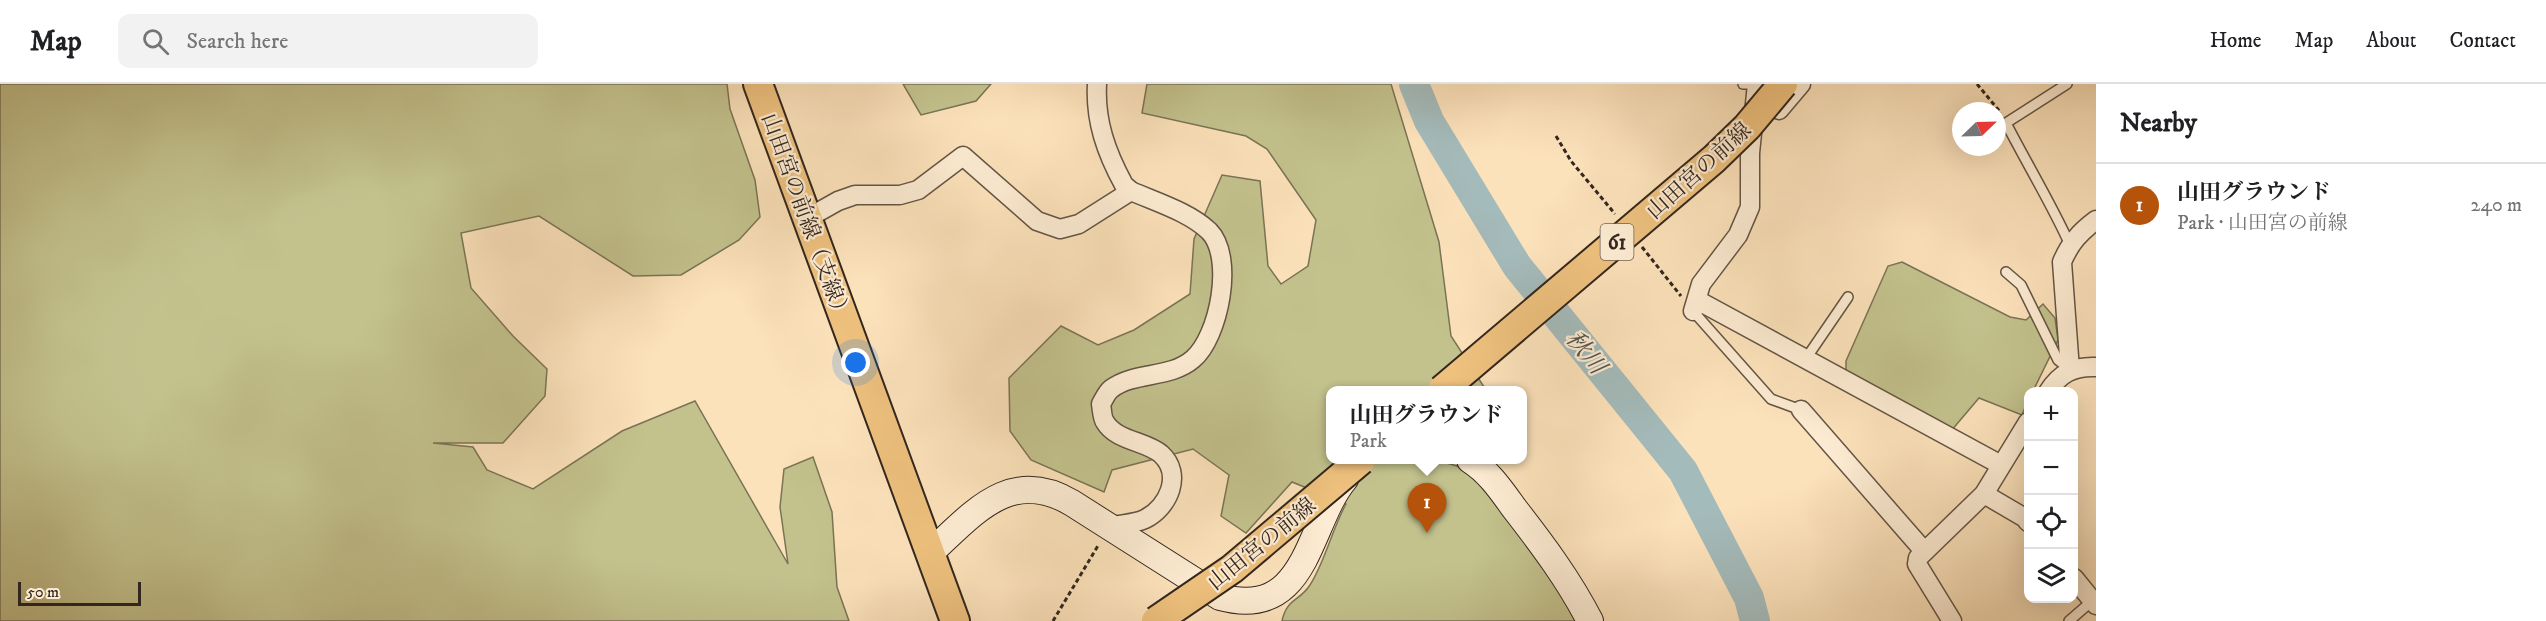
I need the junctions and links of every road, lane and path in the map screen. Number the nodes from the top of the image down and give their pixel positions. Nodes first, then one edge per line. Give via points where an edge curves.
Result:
1 (758, 84) edge
2 (1097, 84) edge
3 (1743, 84) edge
4 (1750, 84) edge
5 (1756, 84) edge
6 (1783, 84) edge
7 (1801, 84) edge
8 (1977, 84) edge
9 (2067, 84) edge
10 (1992, 102) edge
11 (2006, 123) joint
12 (1753, 140) junction
13 (1131, 191) junction
14 (806, 219) junction
15 (2096, 220) edge
16 (2070, 245) junction
17 (2006, 272) dead end
18 (1848, 297) dead end
19 (1695, 305) junction
20 (1805, 360) junction
21 (2096, 367) edge
22 (2070, 370) junction
23 (1447, 386) edge
24 (2051, 387) edge
25 (1801, 410) joint
26 (2024, 428) edge
27 (1355, 464) edge
28 (1360, 464) edge
29 (1475, 464) edge
30 (2001, 465) junction
31 (1984, 494) junction
32 (2024, 517) edge
33 (1109, 526) junction
34 (1924, 551) junction
35 (930, 553) junction
36 (2078, 584) edge
37 (2094, 603) edge
38 (955, 621) edge
39 (1053, 621) edge
40 (1156, 621) edge
41 (1590, 621) edge
42 (1952, 621) edge
43 (2068, 621) edge

1 - 14 main road, 山田宮の前線（支線）
2 - 13 street via 1103,142
3 - 4 lane
5 - 12 street
6 - 23 main road, 山田宮の前線 / 61, bridge via 1747,127 1705,167
7 - 12 street
8 - 10 path
9 - 11 lane
11 - 16 lane
12 - 19 street via 1750,207 1738,235 1701,284
13 - 14 street via 1079,224 1060,229 1037,220 963,156 918,190 900,195 855,195
13 - 33 street via 1192,219 1215,238 1220,250 1220,303 1214,328 1193,359 1168,372 1130,380 1110,390 1101,404 1104,422 1160,453 1173,481 1163,506 1145,519
14 - 35 main road, 山田宮の前線（支線）
15 - 16 street
16 - 22 street via 2062,262
17 - 22 lane via 2021,285 2058,360
18 - 20 lane
19 - 20 street
19 - 25 lane via 1772,399
20 - 30 street
21 - 22 street
22 - 24 street
25 - 34 street
26 - 30 street
27 - 40 main road, 山田宮の前線, bridge via 1225,574
28 - 33 street via 1336,489 1299,578 1287,592 1263,604 1240,604 1220,597
29 - 41 street via 1494,481 1541,542
30 - 31 street
31 - 32 street
31 - 34 street
33 - 35 street via 1056,494 1039,489 1017,490 997,496
33 - 39 path
34 - 42 street via 1917,564
35 - 38 main road, 山田宮の前線（支線）
36 - 37 street
37 - 43 lane

